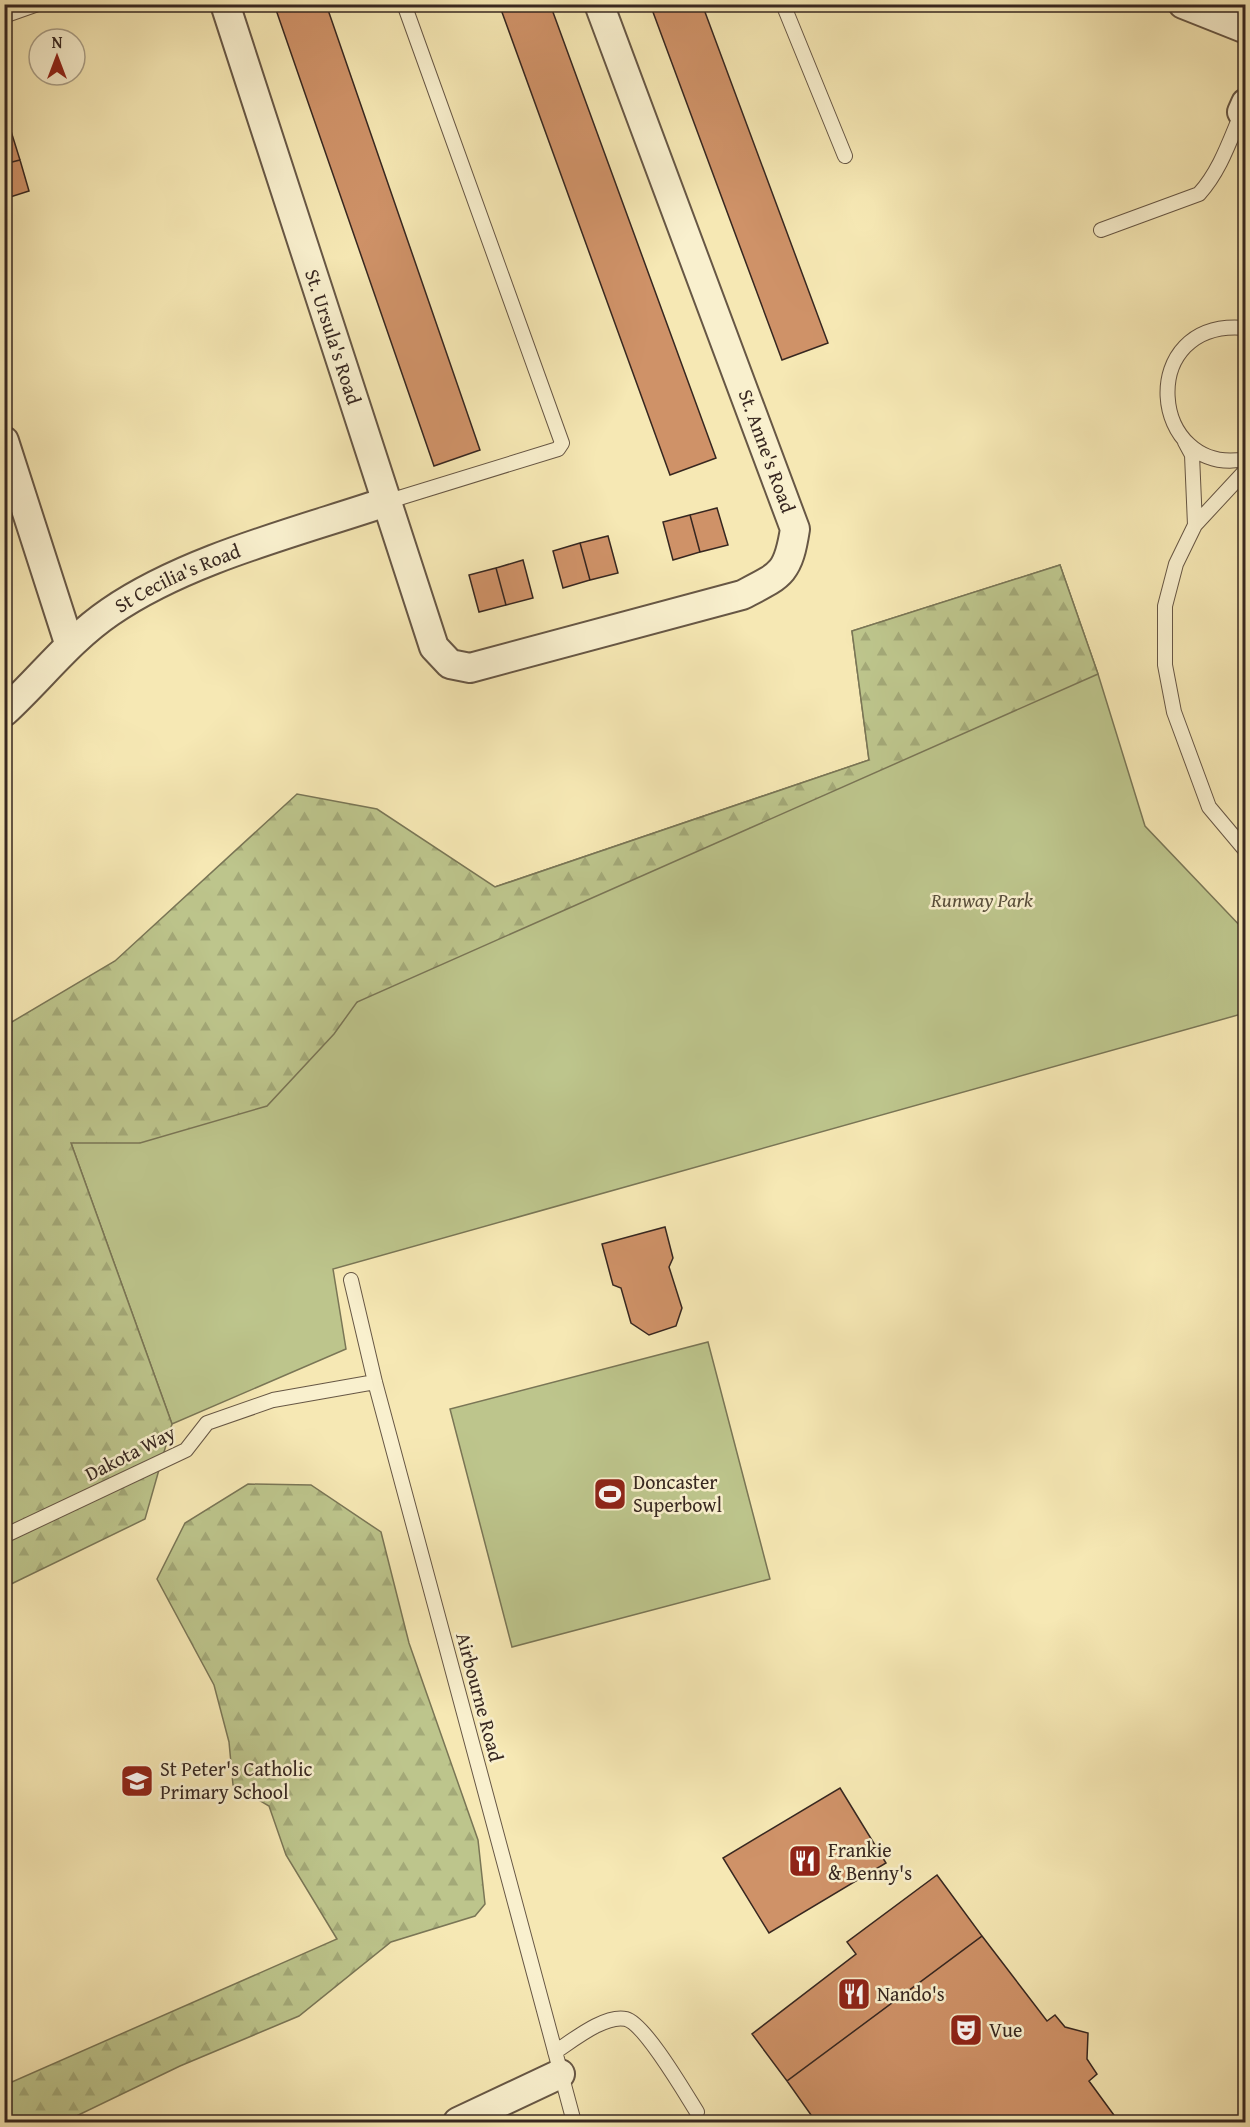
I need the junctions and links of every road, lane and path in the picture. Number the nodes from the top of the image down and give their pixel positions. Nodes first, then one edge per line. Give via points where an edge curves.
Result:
1 (38, 4) edge
2 (225, 4) edge
3 (404, 4) edge
4 (599, 4) edge
5 (783, 4) edge
6 (1184, 4) edge
7 (4, 16) edge
8 (1245, 29) edge
9 (1244, 107) edge
10 (845, 156) dead end
11 (1101, 230) dead end
12 (1245, 328) edge
13 (1183, 438) junction
14 (4, 441) edge
15 (1245, 459) edge
16 (1245, 470) edge
17 (386, 502) junction
18 (1195, 525) junction
19 (69, 643) junction
20 (450, 664) joint
21 (4, 712) edge
22 (1245, 851) edge
23 (351, 1280) dead end
24 (375, 1382) junction
25 (4, 1536) edge
26 (558, 2063) junction
27 (697, 2112) dead end
28 (458, 2122) edge
29 (574, 2122) edge

1 - 7 lane
2 - 17 street, St. Ursula's Road
3 - 17 lane via 562,443 558,449
4 - 20 street, St. Anne's Road via 795,529 790,559 774,579 742,595 470,668
5 - 10 lane
6 - 8 street
9 - 11 lane via 1223,157 1199,194
12 - 13 lane via 1227,326 1204,332 1185,345 1174,360 1167,382 1167,405
13 - 15 lane via 1212,458
13 - 18 lane via 1192,455
14 - 19 street
16 - 18 lane
17 - 19 street, St Cecilia's Road via 215,560 157,584 111,611
17 - 20 street, St. Ursula's Road via 434,647
18 - 22 lane via 1176,564 1166,606 1166,665 1174,712 1209,807
19 - 21 street, St Cecilia's Road via 33,686
23 - 24 lane, Airbourne Road
24 - 25 lane, Dakota Way via 273,1400 207,1423 186,1450
24 - 26 lane, Airbourne Road
26 - 27 lane via 594,2027 626,2019 641,2028
26 - 28 street
26 - 29 lane, Airbourne Road

